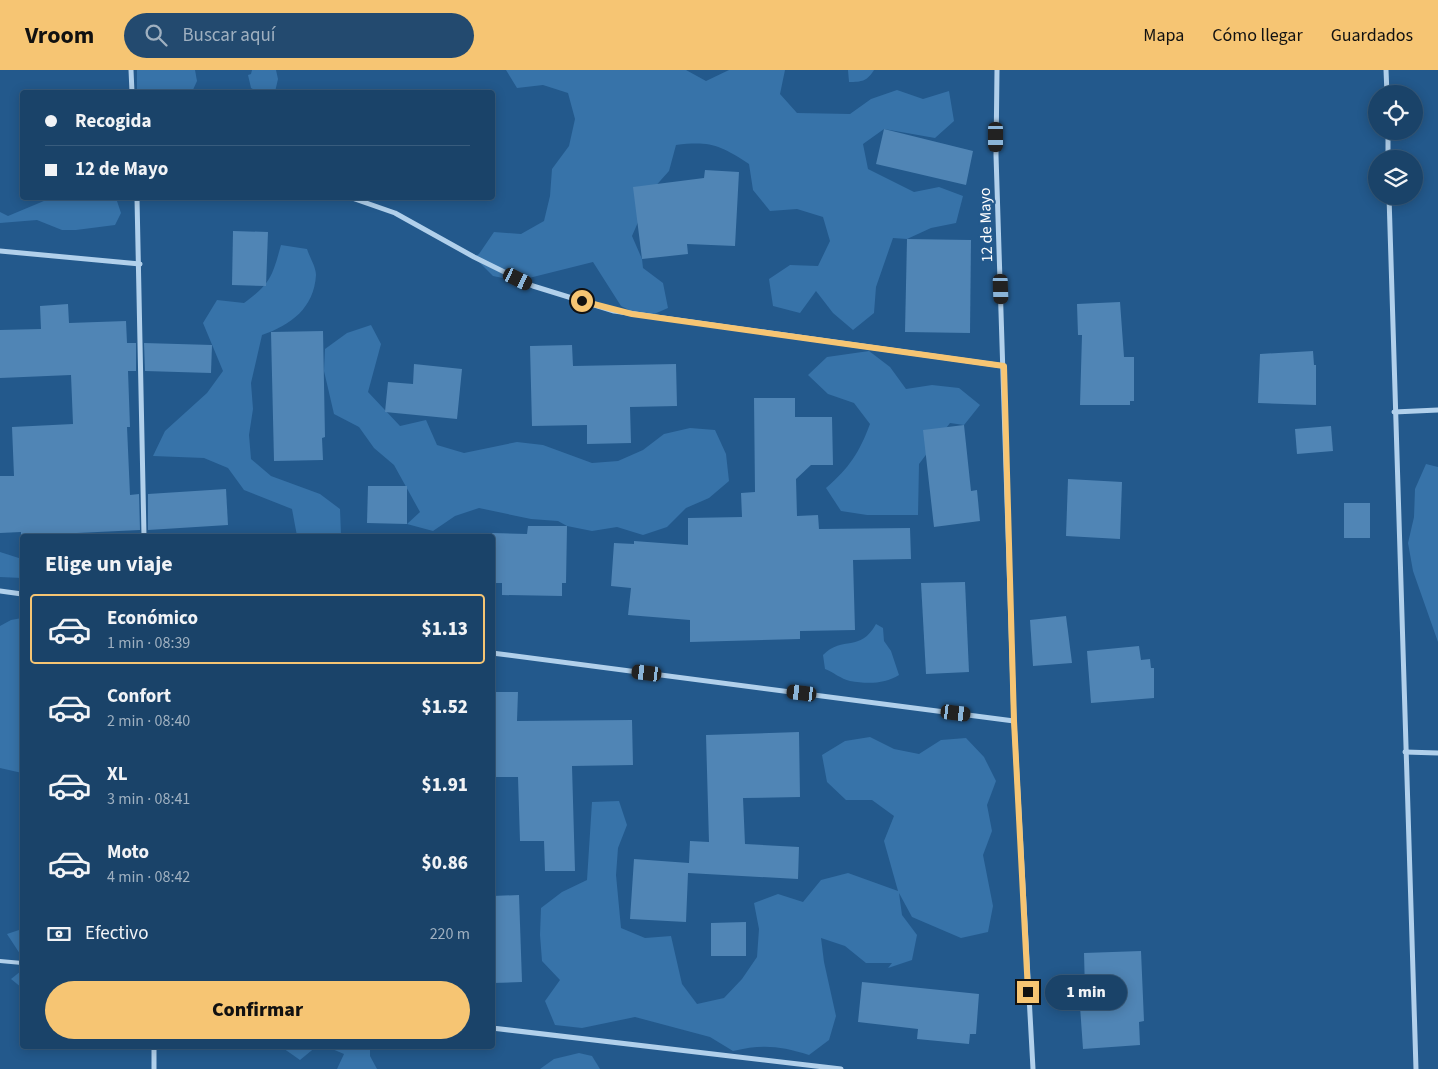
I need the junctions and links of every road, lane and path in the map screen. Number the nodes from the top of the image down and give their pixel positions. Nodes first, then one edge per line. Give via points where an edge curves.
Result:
1 (131, 70) edge
2 (997, 70) edge
3 (1386, 70) edge
4 (1387, 85) edge
5 (132, 90) edge
6 (137, 200) edge
7 (358, 200) edge
8 (1389, 205) edge
9 (0, 251) edge
10 (140, 264) junction
11 (1004, 366) junction
12 (1438, 410) edge
13 (1394, 412) junction
14 (144, 534) edge
15 (0, 591) edge
16 (20, 594) edge
17 (495, 653) edge
18 (1014, 721) junction
19 (1405, 752) junction
20 (1438, 752) edge
21 (0, 961) edge
22 (20, 963) edge
23 (495, 1028) edge
24 (154, 1049) edge
25 (154, 1069) edge
26 (841, 1069) edge
27 (1032, 1069) edge
28 (1416, 1069) edge

1 - 5 street
2 - 11 street, 12 de Mayo via 996,155
3 - 4 street
6 - 10 street
7 - 11 street via 395,213 533,286 614,311
8 - 13 street
9 - 10 street
10 - 14 street
11 - 18 street, 12 de Mayo
12 - 13 street
13 - 19 street
15 - 16 street
17 - 18 street
18 - 27 street, 12 de Mayo
19 - 20 street
19 - 28 street
21 - 22 lane
23 - 26 street
24 - 25 street

